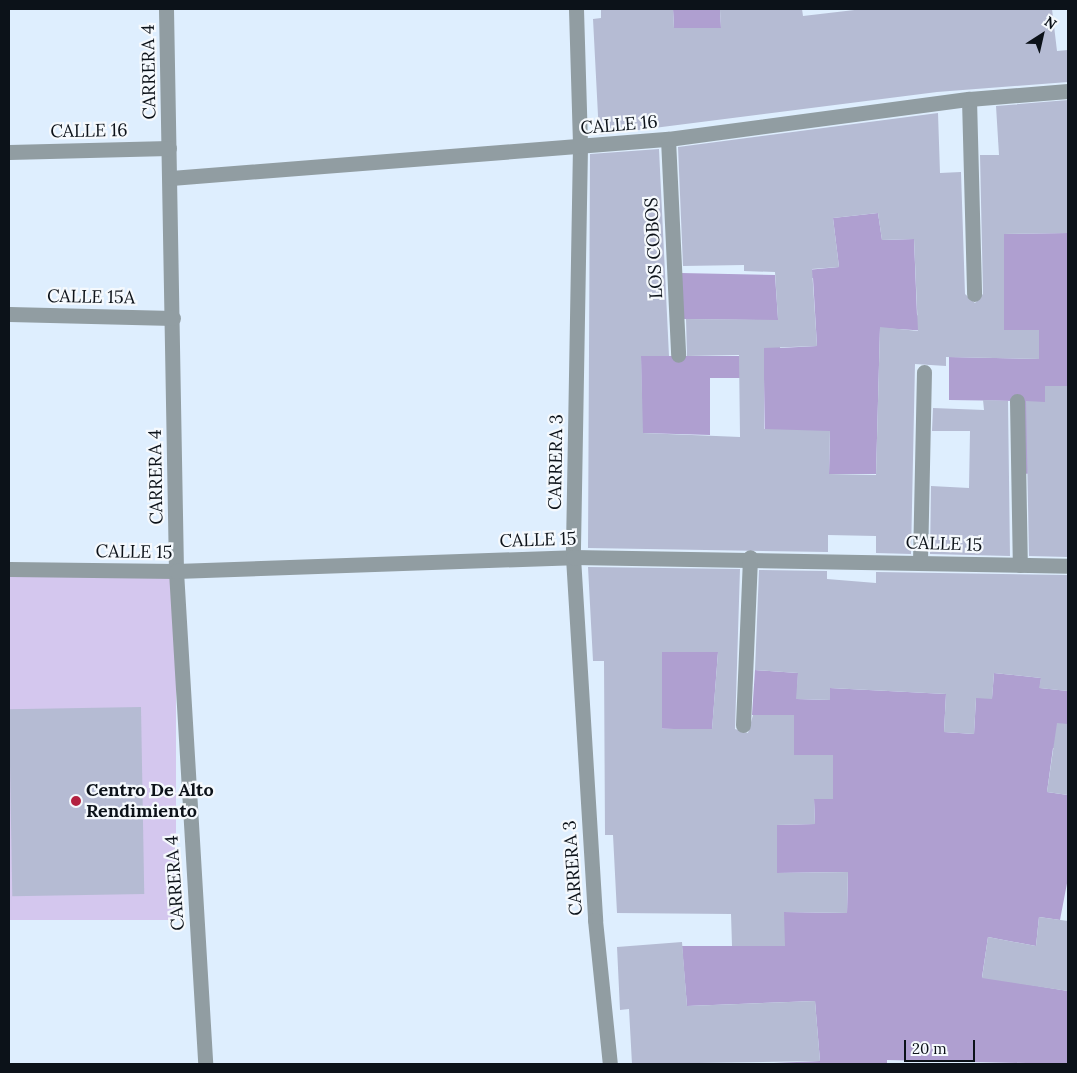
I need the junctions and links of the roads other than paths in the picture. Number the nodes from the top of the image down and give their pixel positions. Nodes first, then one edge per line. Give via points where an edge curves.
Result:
1 (166, 9) edge
2 (576, 9) edge
3 (1068, 91) edge
4 (970, 100) junction
5 (668, 139) junction
6 (580, 146) junction
7 (169, 148) junction
8 (9, 152) edge
9 (171, 178) junction
10 (974, 294) dead end
11 (9, 314) edge
12 (172, 318) junction
13 (678, 355) dead end
14 (924, 372) dead end
15 (1017, 401) dead end
16 (573, 557) junction
17 (750, 558) junction
18 (920, 562) junction
19 (1020, 565) junction
20 (1068, 566) edge
21 (9, 569) edge
22 (176, 572) junction
23 (743, 725) dead end
24 (204, 1064) edge
25 (610, 1064) edge

1 - 7 street, CARRERA 4
2 - 6 street, CARRERA 3
3 - 4 street, CALLE 16
4 - 5 street, CALLE 16
4 - 10 street
5 - 6 street, CALLE 16
5 - 13 street, LOS COBOS
6 - 9 street, CALLE 16
6 - 16 street, CARRERA 3
7 - 8 street, CALLE 16
7 - 9 street, CARRERA 4
9 - 12 street, CARRERA 4
11 - 12 street, CALLE 15A
12 - 22 street, CARRERA 4
14 - 18 street
15 - 19 street
16 - 17 street, CALLE 15
16 - 22 street, CALLE 15
16 - 25 street, CARRERA 3 via 595,920
17 - 18 street, CALLE 15
17 - 23 street
18 - 19 street, CALLE 15
19 - 20 street, CALLE 15
21 - 22 street, CALLE 15
22 - 24 street, CARRERA 4

